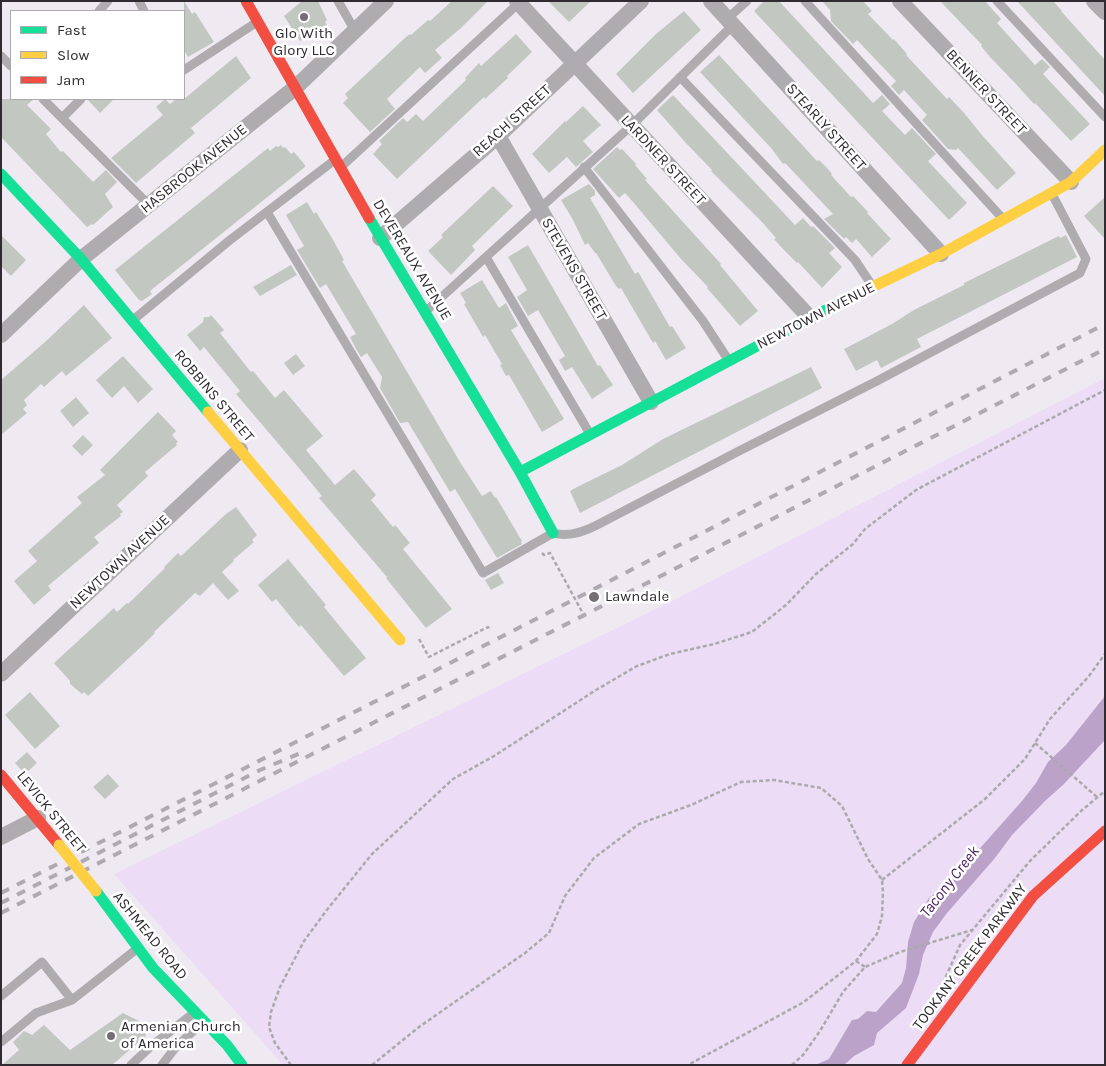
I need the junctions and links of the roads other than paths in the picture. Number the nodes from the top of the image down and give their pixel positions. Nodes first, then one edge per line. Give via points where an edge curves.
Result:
1 (246, 1) edge
2 (338, 1) edge
3 (386, 1) edge
4 (641, 1) edge
5 (711, 1) edge
6 (746, 1) edge
7 (805, 1) edge
8 (900, 1) edge
9 (997, 1) edge
10 (1094, 1) edge
11 (519, 2) edge
12 (1105, 12) edge
13 (258, 22) junction
14 (730, 22) junction
15 (355, 31) junction
16 (1, 56) edge
17 (574, 64) junction
18 (10, 65) edge
19 (185, 69) edge
20 (680, 77) junction
21 (296, 87) junction
22 (44, 100) edge
23 (80, 100) edge
24 (1105, 117) edge
25 (62, 118) junction
26 (631, 126) junction
27 (498, 136) junction
28 (1105, 150) edge
29 (339, 163) junction
30 (584, 167) junction
31 (1, 174) edge
32 (1070, 182) junction
33 (1051, 193) junction
34 (149, 205) junction
35 (539, 208) junction
36 (267, 212) junction
37 (1003, 219) junction
38 (380, 238) junction
39 (941, 254) junction
40 (486, 256) junction
41 (82, 259) junction
42 (873, 287) junction
43 (425, 312) junction
44 (810, 318) junction
45 (132, 321) junction
46 (1, 335) edge
47 (729, 361) junction
48 (651, 402) junction
49 (590, 434) junction
50 (240, 450) junction
51 (520, 472) junction
52 (553, 533) junction
53 (400, 640) road end
54 (1, 674) edge
55 (1, 775) edge
56 (38, 818) junction
57 (1105, 831) edge
58 (1, 837) edge
59 (78, 868) joint
60 (138, 948) junction
61 (1, 996) edge
62 (72, 1000) junction
63 (195, 1012) junction
64 (204, 1021) junction
65 (1, 1042) edge
66 (131, 1065) edge
67 (162, 1065) edge
68 (242, 1065) edge
69 (907, 1065) edge

1 - 13 street, DEVEREAUX AVENUE
2 - 15 lane
3 - 15 street, HASBROOK AVENUE
4 - 17 street, REACH STREET
5 - 14 street, STEARLY STREET
6 - 14 lane
7 - 37 lane
8 - 32 street, BENNER STREET
9 - 24 lane
10 - 12 street
11 - 17 street, LARDNER STREET
11 - 29 lane
13 - 19 lane
13 - 21 street, DEVEREAUX AVENUE
14 - 20 lane
14 - 39 street, STEARLY STREET
15 - 21 street, HASBROOK AVENUE
16 - 18 lane
17 - 26 street, LARDNER STREET
17 - 27 street, REACH STREET
20 - 26 lane
20 - 42 lane via 855,260
21 - 29 street, DEVEREAUX AVENUE
21 - 34 street, HASBROOK AVENUE
22 - 25 lane
23 - 25 lane
25 - 34 lane
26 - 30 lane
26 - 44 street, LARDNER STREET
27 - 35 street, STEVENS STREET
27 - 38 street, REACH STREET
28 - 32 street, NEWTOWN AVENUE
29 - 36 lane
29 - 38 street, DEVEREAUX AVENUE
30 - 35 lane
30 - 47 lane via 703,322
31 - 41 street, ROBBINS STREET
32 - 33 street, NEWTOWN AVENUE
33 - 37 street, NEWTOWN AVENUE
33 - 52 lane via 1086,260 1080,273 597,526 583,532
34 - 41 street, HASBROOK AVENUE
35 - 40 lane
35 - 48 street, STEVENS STREET
36 - 45 lane
36 - 52 lane via 483,573
37 - 39 street, NEWTOWN AVENUE
38 - 43 street, DEVEREAUX AVENUE
39 - 42 street, NEWTOWN AVENUE
40 - 43 lane
40 - 49 lane
41 - 45 street, ROBBINS STREET
41 - 46 street, HASBROOK AVENUE
42 - 44 street, NEWTOWN AVENUE
43 - 51 street, DEVEREAUX AVENUE
44 - 47 street, NEWTOWN AVENUE
45 - 50 street, ROBBINS STREET
47 - 48 street, NEWTOWN AVENUE
48 - 49 street, NEWTOWN AVENUE
49 - 51 street, NEWTOWN AVENUE
50 - 53 street, ROBBINS STREET
50 - 54 street, NEWTOWN AVENUE
51 - 52 street, DEVEREAUX AVENUE
55 - 56 street, LEVICK STREET
56 - 58 street
56 - 59 street, LEVICK STREET, bridge
57 - 69 street, TOOKANY CREEK PARKWAY via 1033,896
59 - 60 street, ASHMEAD ROAD, bridge
60 - 62 lane
60 - 63 street, ASHMEAD ROAD
61 - 62 lane via 42,962
62 - 65 lane via 36,1013
63 - 64 street, ASHMEAD ROAD
63 - 66 lane
64 - 67 lane
64 - 68 street, ASHMEAD ROAD

